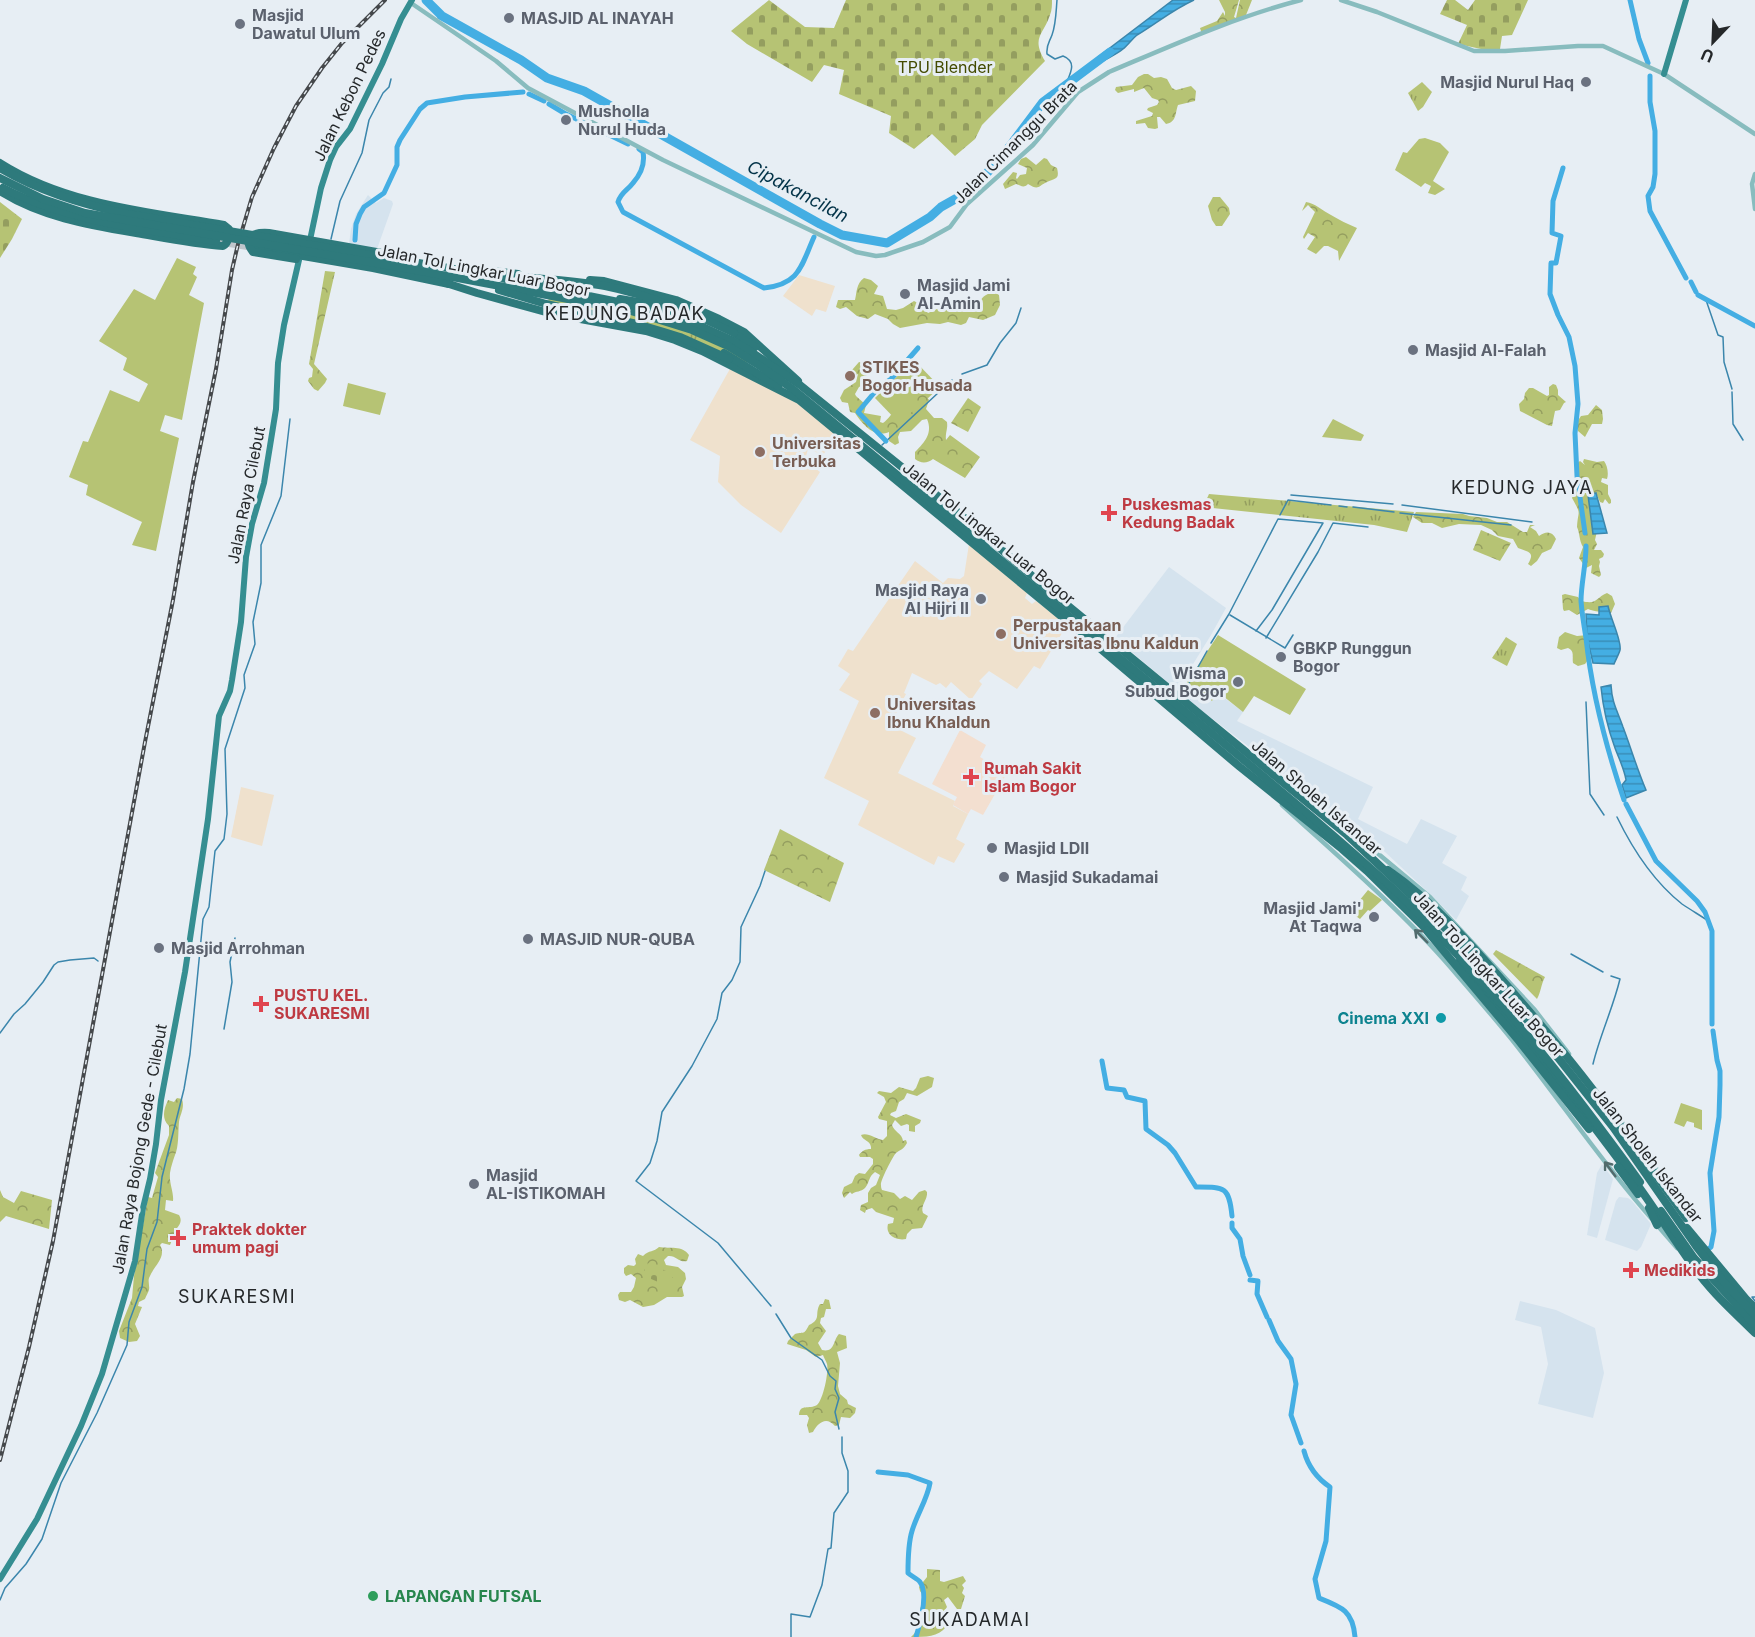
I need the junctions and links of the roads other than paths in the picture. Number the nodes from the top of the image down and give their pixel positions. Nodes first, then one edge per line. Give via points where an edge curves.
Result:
1 (1301, 0) edge
2 (1341, 0) edge
3 (1686, 0) edge
4 (411, 1) edge
5 (1664, 74) junction
6 (1755, 134) edge
7 (0, 163) edge
8 (0, 169) edge
9 (1755, 174) edge
10 (0, 178) edge
11 (0, 186) edge
12 (0, 191) edge
13 (1755, 209) edge
14 (220, 228) dead end
15 (258, 235) dead end
16 (216, 241) tunnel mouth
17 (311, 242) junction
18 (256, 248) tunnel mouth
19 (304, 259) junction
20 (486, 270) junction
21 (466, 271) junction
22 (512, 279) junction
23 (449, 280) junction
24 (508, 295) junction
25 (776, 364) junction
26 (759, 373) junction
27 (792, 375) junction
28 (799, 400) junction
29 (989, 543) junction
30 (981, 551) junction
31 (1240, 767) junction
32 (214, 770) joint
33 (1306, 802) junction
34 (1372, 863) junction
35 (1616, 1137) junction
36 (1607, 1144) junction
37 (1686, 1218) junction
38 (1660, 1226) junction
39 (1700, 1244) junction
40 (1755, 1308) edge
41 (1755, 1315) edge
42 (1755, 1325) edge
43 (1755, 1333) edge
44 (0, 1579) edge

1 - 4 street, Jalan Cimanggu Brata via 1218,26 1092,82 1078,92 1033,145 967,204 950,227 923,242 876,256 856,252 747,201 548,99
2 - 5 street via 1474,51 1603,46
3 - 5 main road
4 - 17 main road, Jalan Kebon Pedes via 350,129 330,160
5 - 6 street
7 - 12 highway via 15,173 86,200 224,225 229,235 223,246 88,224 39,210
8 - 14 highway via 38,190 78,204
8 - 21 highway, Jalan Tol Lingkar Luar Bogor, bridge via 46,192 122,213
9 - 13 street
10 - 23 highway, Jalan Tol Lingkar Luar Bogor, bridge via 43,200 85,213
11 - 16 highway via 73,216
15 - 17 highway
17 - 19 highway via 269,233 251,235 249,247 253,252
17 - 20 highway, Jalan Sholeh Iskandar, bridge
18 - 19 highway
19 - 23 highway, Jalan Sholeh Iskandar
19 - 32 main road, Jalan Raya Cilebut via 284,325 276,409 246,557 241,622 230,691 219,716
20 - 22 highway, Jalan Sholeh Iskandar
20 - 27 highway, Jalan Sholeh Iskandar via 604,281 676,300 744,332
21 - 25 highway, bridge via 605,286 640,295 734,333
21 - 34 highway, Jalan Tol Lingkar Luar Bogor, bridge via 665,313 747,349 800,385 954,509 1347,835
22 - 24 highway
22 - 25 highway, Jalan Sholeh Iskandar via 650,304 738,340
23 - 24 highway, Jalan Sholeh Iskandar
23 - 26 highway, bridge via 655,329
23 - 28 highway, Jalan Sholeh Iskandar via 471,292 553,314 675,340
23 - 34 highway, Jalan Tol Lingkar Luar Bogor, bridge via 665,320 710,338 757,364 794,390
24 - 26 highway, Jalan Sholeh Iskandar via 639,322 682,335
25 - 27 highway, Jalan Sholeh Iskandar
26 - 28 highway, Jalan Sholeh Iskandar
27 - 29 highway, Jalan Sholeh Iskandar
28 - 30 highway, Jalan Sholeh Iskandar
29 - 30 highway
29 - 33 highway, Jalan Sholeh Iskandar
30 - 31 highway, Jalan Sholeh Iskandar
31 - 36 highway, Jalan Sholeh Iskandar via 1351,856 1423,926 1517,1030
38 -> 31 street via 1622,1185 1516,1045 1427,942
32 - 44 main road, Jalan Raya Bojong Gede - Cilebut via 185,972 135,1261 102,1374 81,1426 37,1519
33 - 35 highway, Jalan Sholeh Iskandar via 1460,945 1533,1029
33 - 37 street via 1351,831 1430,897 1478,946 1587,1076 1648,1156
34 - 37 highway, bridge via 1408,884 1488,963 1606,1106
34 - 38 highway, bridge via 1590,1129
34 - 41 highway, Jalan Tol Lingkar Luar Bogor, bridge via 1469,952 1540,1035 1613,1127 1723,1281
34 - 42 highway, Jalan Tol Lingkar Luar Bogor, bridge via 1531,1040 1583,1104 1694,1258
35 - 36 highway
35 - 39 highway, Jalan Sholeh Iskandar
36 - 38 highway, Jalan Sholeh Iskandar
37 - 39 street
38 - 43 highway, Jalan Sholeh Iskandar via 1716,1294
39 - 40 highway, Jalan Sholeh Iskandar

